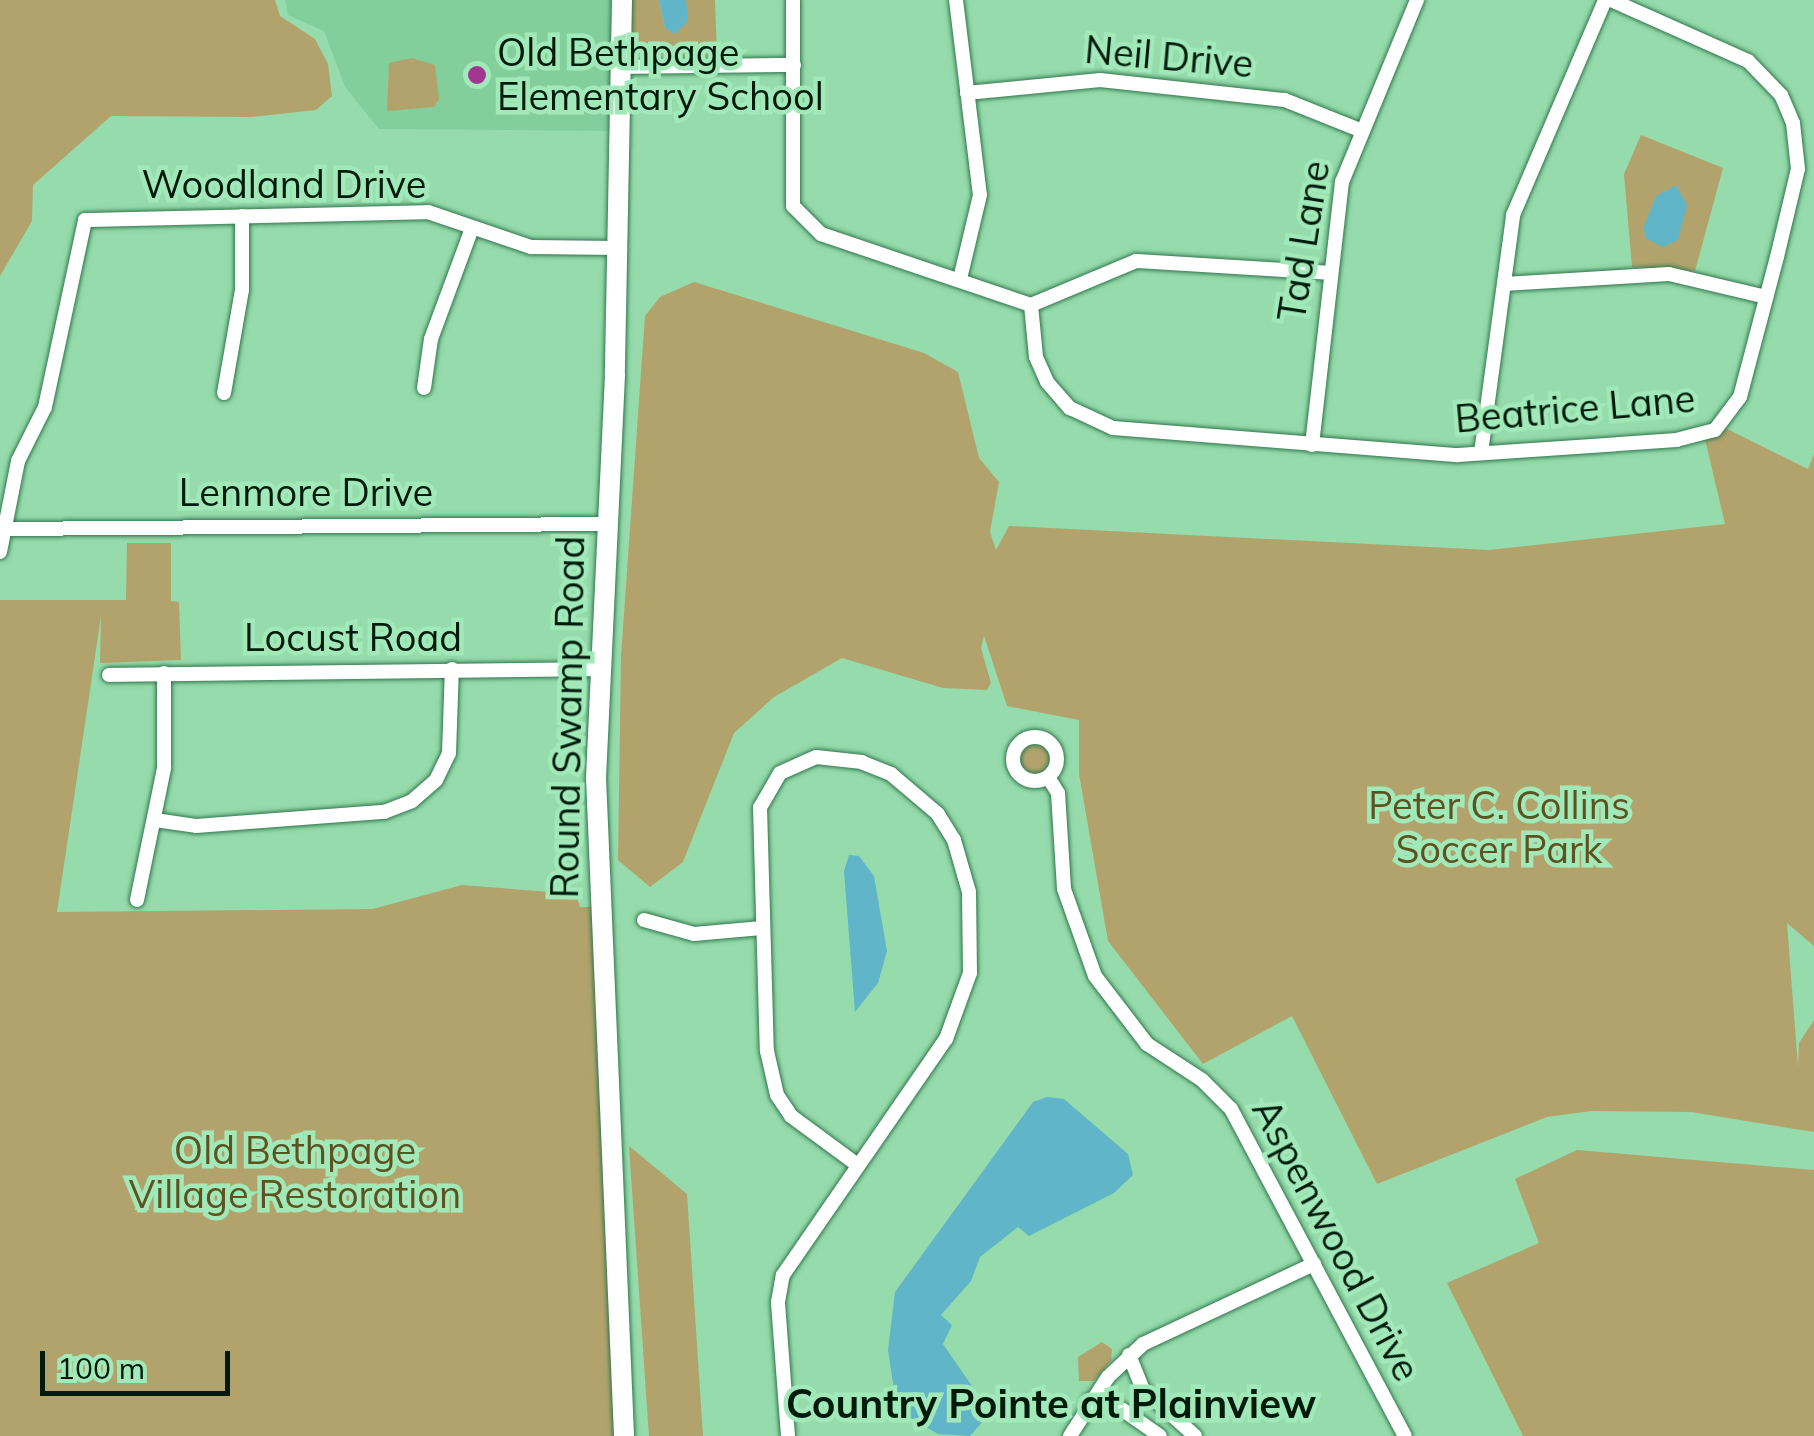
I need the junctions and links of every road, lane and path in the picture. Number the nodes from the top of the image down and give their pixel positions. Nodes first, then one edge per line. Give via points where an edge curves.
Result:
1 (622, 0) edge
2 (792, 0) edge
3 (956, 0) edge
4 (1417, 0) edge
5 (1608, 0) edge
6 (794, 65) junction
7 (623, 67) junction
8 (967, 93) junction
9 (1360, 130) junction
10 (242, 216) junction
11 (472, 228) junction
12 (618, 248) junction
13 (1330, 273) junction
14 (960, 279) junction
15 (1504, 284) junction
16 (1766, 297) junction
17 (1031, 304) junction
18 (424, 388) dead end
19 (224, 393) dead end
20 (1312, 444) junction
21 (1482, 453) junction
22 (606, 524) junction
23 (5, 529) junction
24 (0, 552) edge
25 (598, 669) junction
26 (452, 670) junction
27 (164, 673) junction
28 (109, 675) dead end
29 (1048, 776) dead end
30 (155, 820) junction
31 (137, 900) dead end
32 (644, 920) dead end
33 (762, 928) junction
34 (856, 1164) junction
35 (1314, 1264) junction
36 (1129, 1355) junction
37 (1090, 1400) junction
38 (624, 1436) edge
39 (788, 1436) edge
40 (1070, 1436) edge
41 (1160, 1436) edge
42 (1195, 1436) edge
43 (1405, 1436) edge

1 - 7 main road, Round Swamp Road
2 - 6 street
3 - 8 street
4 - 9 street, Tad Lane
5 - 15 street via 1522,188
5 - 16 street, Beatrice Lane via 1738,56 1781,95 1794,123 1798,169
6 - 7 street
6 - 14 street via 797,213 821,234
7 - 12 main road, Round Swamp Road
8 - 9 street, Neil Drive via 1100,80 1285,100
8 - 14 street via 980,195
9 - 13 street, Tad Lane via 1342,182
10 - 11 street, Woodland Drive via 428,212
10 - 19 street via 242,290
10 - 23 street, Woodland Drive via 85,220 46,407 18,460
11 - 12 street, Woodland Drive via 531,248
11 - 18 street via 432,339
12 - 22 main road, Round Swamp Road
13 - 17 street via 1136,261
13 - 20 street, Tad Lane
14 - 17 street
15 - 16 street via 1669,274
15 - 21 street
16 - 21 street, Beatrice Lane via 1740,397 1715,430 1676,440
17 - 20 street, Beatrice Lane via 1036,357 1047,382 1090,420 1135,431
20 - 21 street, Beatrice Lane
22 - 23 street, Lenmore Drive
22 - 25 main road, Round Swamp Road
23 - 24 street
25 - 26 street, Locust Road
25 - 38 main road, Round Swamp Road via 596,862
26 - 27 street, Locust Road
26 - 30 street via 446,762 412,801 384,812 196,826
27 - 28 street, Locust Road
27 - 30 street via 166,748
29 - 35 street, Aspenwood Drive via 1058,794 1064,889 1095,976 1147,1044 1202,1080 1231,1109
30 - 31 street
32 - 33 street via 694,934
33 - 34 street via 767,1051 777,1095 792,1116
33 - 34 street via 760,808 780,773 797,762 840,757 891,774 915,790 954,840 969,892 964,997 946,1039
34 - 39 street via 783,1274 778,1302
35 - 36 street via 1186,1319
35 - 43 street, Aspenwood Drive
36 - 37 street
36 - 42 street via 1143,1389
37 - 40 street
37 - 41 street via 1123,1410

